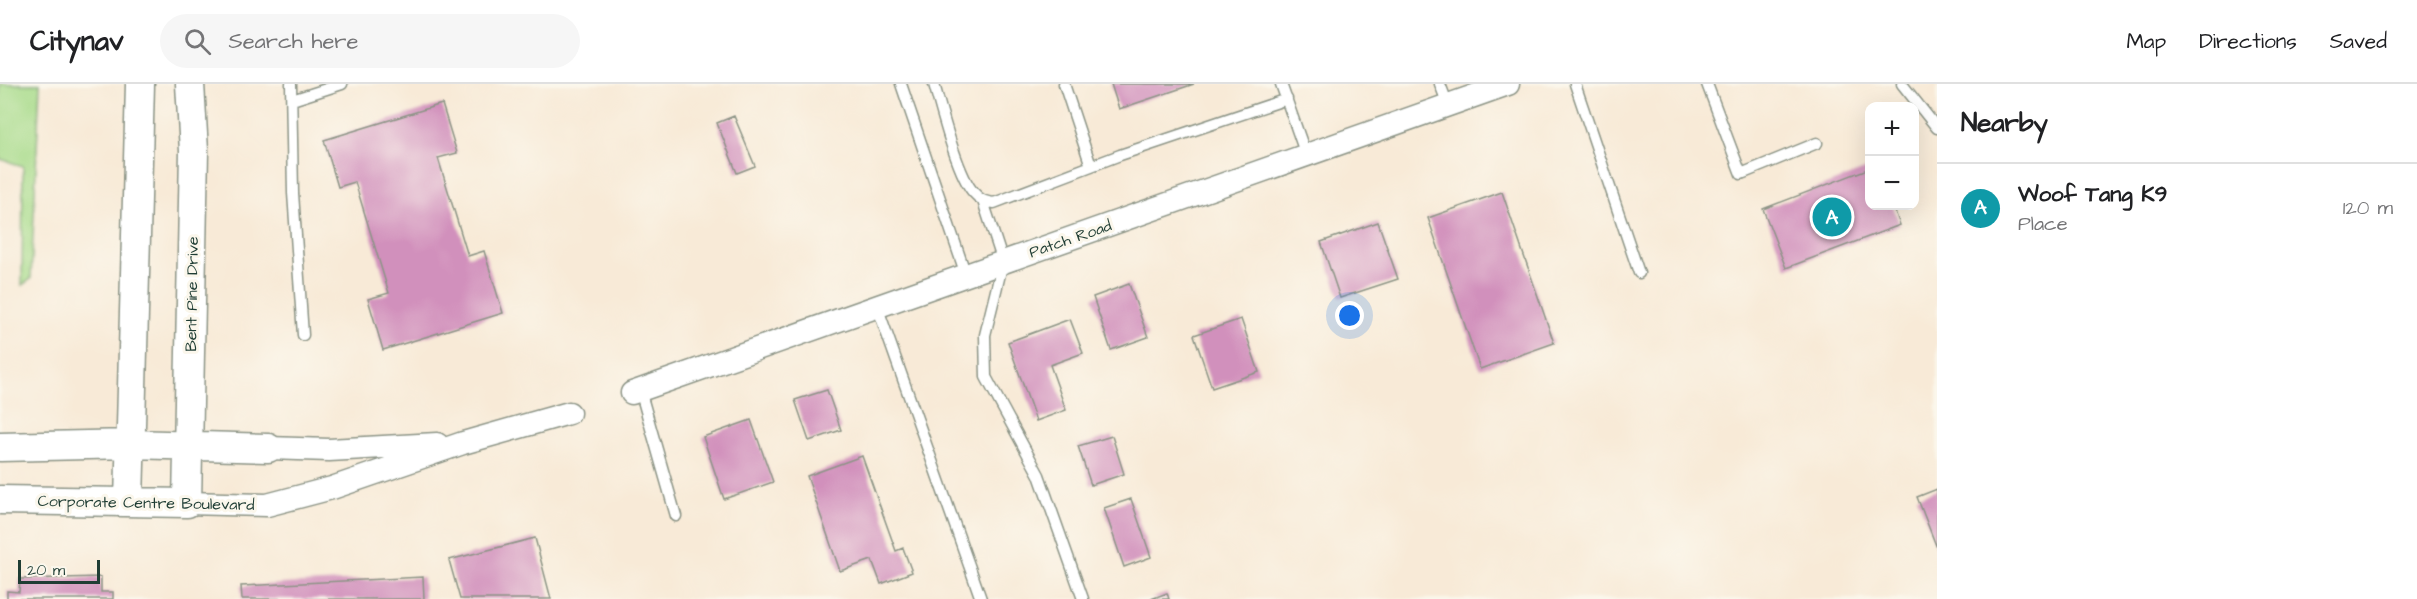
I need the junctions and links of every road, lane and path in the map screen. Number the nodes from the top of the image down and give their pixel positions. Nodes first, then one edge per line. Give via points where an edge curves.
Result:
1 (140, 84) edge
2 (190, 84) edge
3 (291, 84) edge
4 (342, 84) edge
5 (901, 84) edge
6 (934, 84) edge
7 (1064, 84) edge
8 (1281, 84) edge
9 (1440, 84) edge
10 (1575, 84) edge
11 (1707, 84) edge
12 (1902, 84) edge
13 (1502, 85) edge
14 (1287, 99) junction
15 (292, 100) junction
16 (1448, 105) junction
17 (1937, 128) edge
18 (1817, 143) dead end
19 (1306, 155) junction
20 (1091, 166) junction
21 (983, 201) junction
22 (1003, 262) junction
23 (1640, 273) dead end
24 (966, 275) junction
25 (877, 306) junction
26 (303, 335) dead end
27 (636, 391) joint
28 (569, 413) dead end
29 (463, 443) junction
30 (131, 444) junction
31 (188, 444) junction
32 (0, 447) edge
33 (268, 447) joint
34 (0, 500) edge
35 (129, 502) junction
36 (187, 503) junction
37 (676, 516) dead end
38 (981, 599) edge
39 (1083, 599) edge

1 - 30 street
2 - 31 street, Bent Pine Drive via 194,151
3 - 15 lane
4 - 15 lane
5 - 24 lane
6 - 21 lane via 963,177
7 - 20 lane
8 - 14 lane
9 - 16 lane
10 - 23 lane
11 - 18 lane via 1741,174
12 - 17 lane
13 - 16 street, Patch Road
14 - 19 lane
14 - 20 lane
15 - 26 lane via 293,193
16 - 19 street, Patch Road
19 - 22 street, Patch Road
20 - 21 lane via 1014,197 994,203
21 - 22 lane
22 - 24 street, Patch Road
22 - 39 lane via 985,335 986,377 1039,475
24 - 25 street, Patch Road
25 - 27 street, Patch Road
25 - 38 lane
27 - 37 lane
28 - 29 street, Corporate Centre Boulevard
29 - 33 street, Corporate Centre Boulevard via 328,450
29 - 36 street, Corporate Centre Boulevard via 332,488 267,505
30 - 31 street, Corporate Centre Boulevard
30 - 32 street, Corporate Centre Boulevard
30 - 35 street
31 - 33 street, Corporate Centre Boulevard
31 - 36 street, Bent Pine Drive
34 - 35 street, Corporate Centre Boulevard
35 - 36 street, Corporate Centre Boulevard

